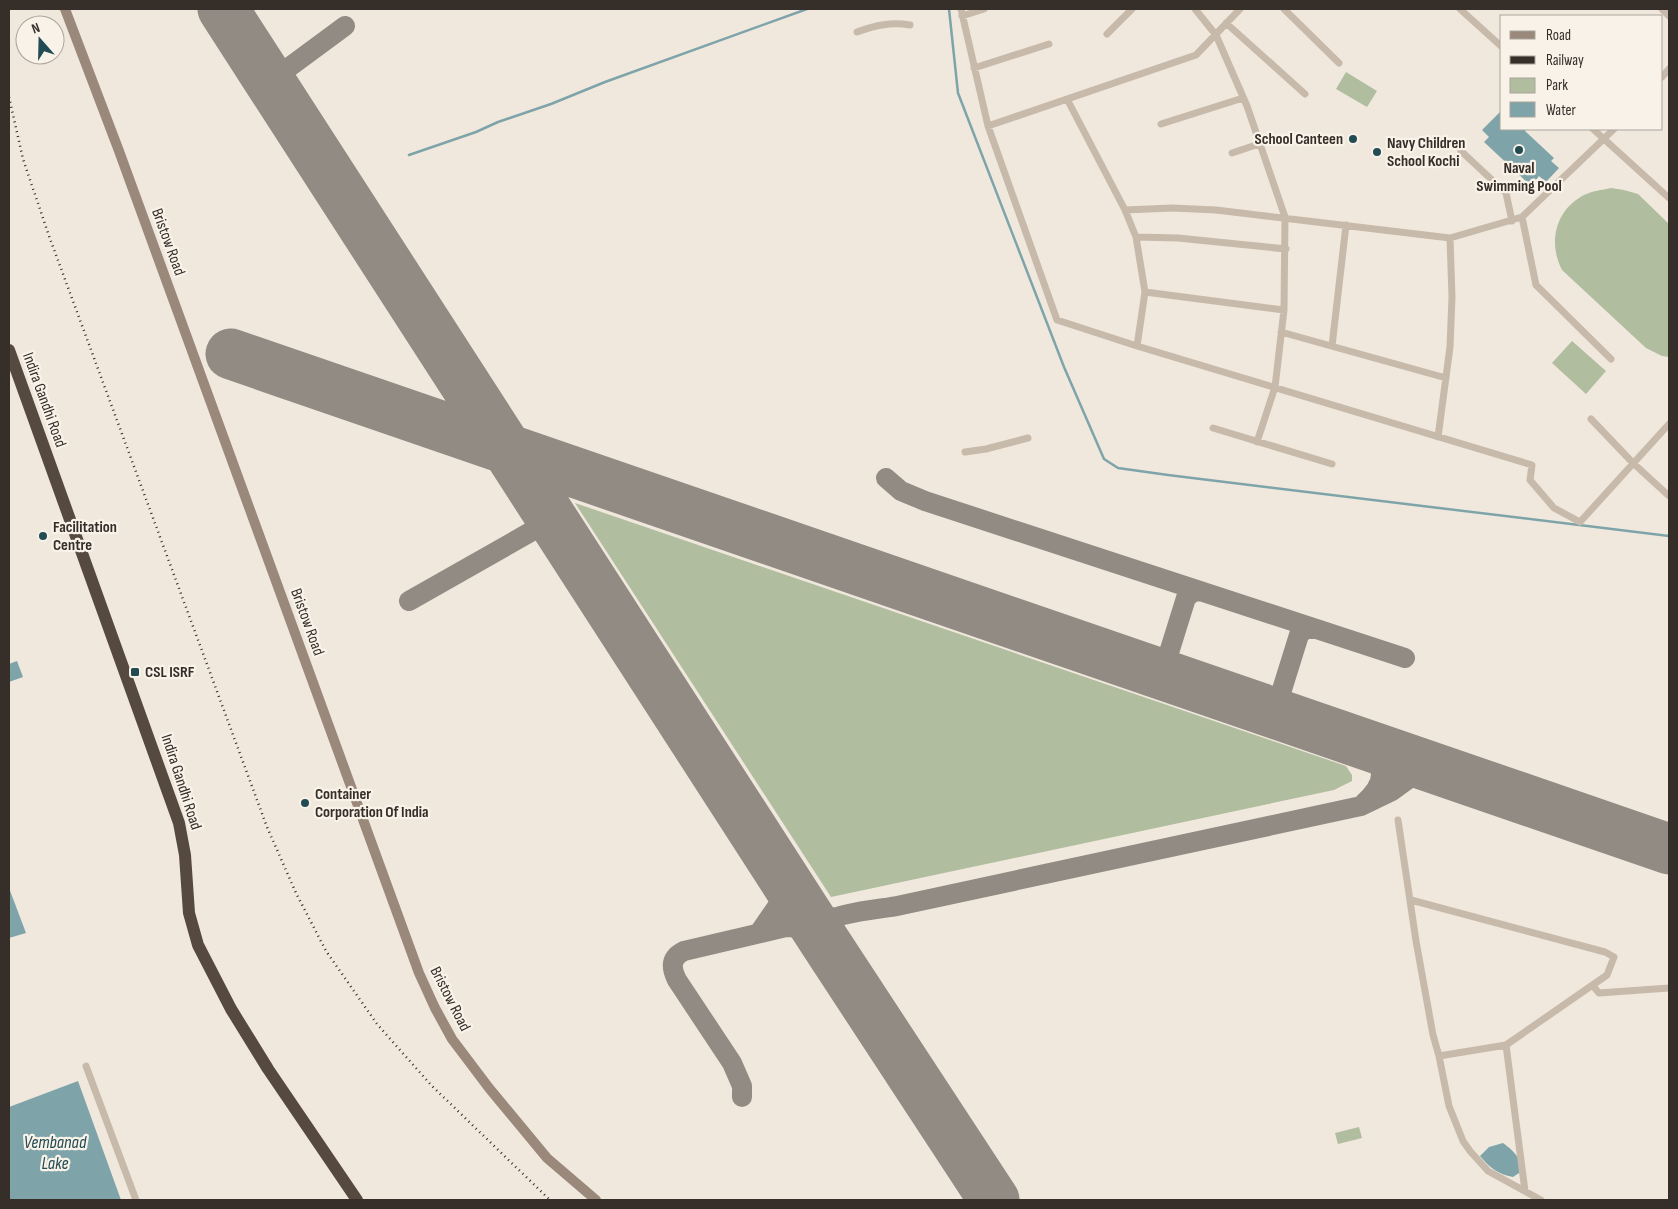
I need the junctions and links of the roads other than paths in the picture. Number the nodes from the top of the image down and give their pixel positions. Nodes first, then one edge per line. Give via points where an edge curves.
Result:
1 (65, 9) edge
2 (984, 9) edge
3 (1132, 9) edge
4 (1195, 9) edge
5 (1240, 9) edge
6 (1284, 9) edge
7 (1460, 9) edge
8 (1662, 9) edge
9 (961, 12) edge
10 (1669, 16) edge
11 (1226, 23) junction
12 (910, 25) dead end
13 (857, 32) dead end
14 (1107, 34) dead end
15 (1216, 35) junction
16 (1049, 44) dead end
17 (1500, 45) edge
18 (1339, 63) dead end
19 (974, 68) junction
20 (1305, 94) dead end
21 (1243, 98) junction
22 (1067, 99) junction
23 (1161, 124) dead end
24 (988, 126) junction
25 (1594, 130) edge
26 (1613, 130) edge
27 (1604, 139) junction
28 (1259, 144) junction
29 (1461, 152) dead end
30 (1232, 153) dead end
31 (1669, 198) edge
32 (1125, 210) junction
33 (1285, 217) junction
34 (1522, 217) junction
35 (1512, 221) junction
36 (1346, 225) junction
37 (1136, 237) junction
38 (1450, 238) junction
39 (1286, 249) junction
40 (1145, 292) junction
41 (1284, 310) junction
42 (1281, 332) junction
43 (1136, 346) junction
44 (1332, 346) junction
45 (9, 350) edge
46 (1611, 359) dead end
47 (1446, 378) junction
48 (1275, 387) junction
49 (1590, 420) dead end
50 (1669, 424) edge
51 (1213, 428) dead end
52 (1438, 437) junction
53 (1028, 438) dead end
54 (1257, 442) junction
55 (965, 452) dead end
56 (1332, 464) dead end
57 (1633, 464) junction
58 (1669, 496) edge
59 (1398, 820) dead end
60 (1411, 900) junction
61 (1593, 986) junction
62 (1669, 988) edge
63 (1506, 1045) junction
64 (1439, 1056) junction
65 (86, 1066) dead end
66 (1525, 1191) junction
67 (136, 1200) edge
68 (357, 1200) edge
69 (596, 1200) edge
70 (1541, 1200) edge

1 - 69 street, Bristow Road via 419,973 452,1039 489,1088 547,1158
2 - 9 street
3 - 14 street
4 - 15 street
5 - 11 street
6 - 18 street
7 - 17 street
8 - 10 street
9 - 19 street
11 - 15 street
11 - 20 street
12 - 13 street via 876,25
15 - 21 street
15 - 22 street via 1196,55
16 - 19 street
19 - 24 street
21 - 23 street
21 - 28 street
22 - 24 street
22 - 32 street
24 - 43 street via 1057,320
25 - 27 street
26 - 27 street
27 - 31 street
27 - 34 street
28 - 30 street
28 - 33 street
29 - 35 street via 1506,193
32 - 33 street via 1172,208
32 - 37 street
33 - 36 street
33 - 39 street
34 - 35 street
34 - 46 street via 1536,285
35 - 38 street
36 - 38 street
36 - 44 street
37 - 39 street
37 - 40 street
38 - 47 street via 1452,297
39 - 41 street
40 - 41 street
40 - 43 street
41 - 42 street
42 - 44 street
42 - 48 street
43 - 48 street
44 - 47 street
45 - 68 highway, Indira Gandhi Road via 179,823 185,854 188,913 198,945 231,1009 268,1069
47 - 52 street
48 - 52 street
48 - 54 street
49 - 57 street
50 - 57 street
51 - 54 street
52 - 57 street via 1532,465 1530,480 1554,508 1580,522
53 - 55 street
54 - 56 street
57 - 58 street
59 - 60 street
60 - 61 street via 1614,957 1607,975
60 - 64 street via 1431,1026
61 - 62 street via 1600,993
61 - 63 street
63 - 64 street
63 - 66 street
64 - 66 street via 1448,1106 1466,1146 1488,1171
65 - 67 street
66 - 70 street

